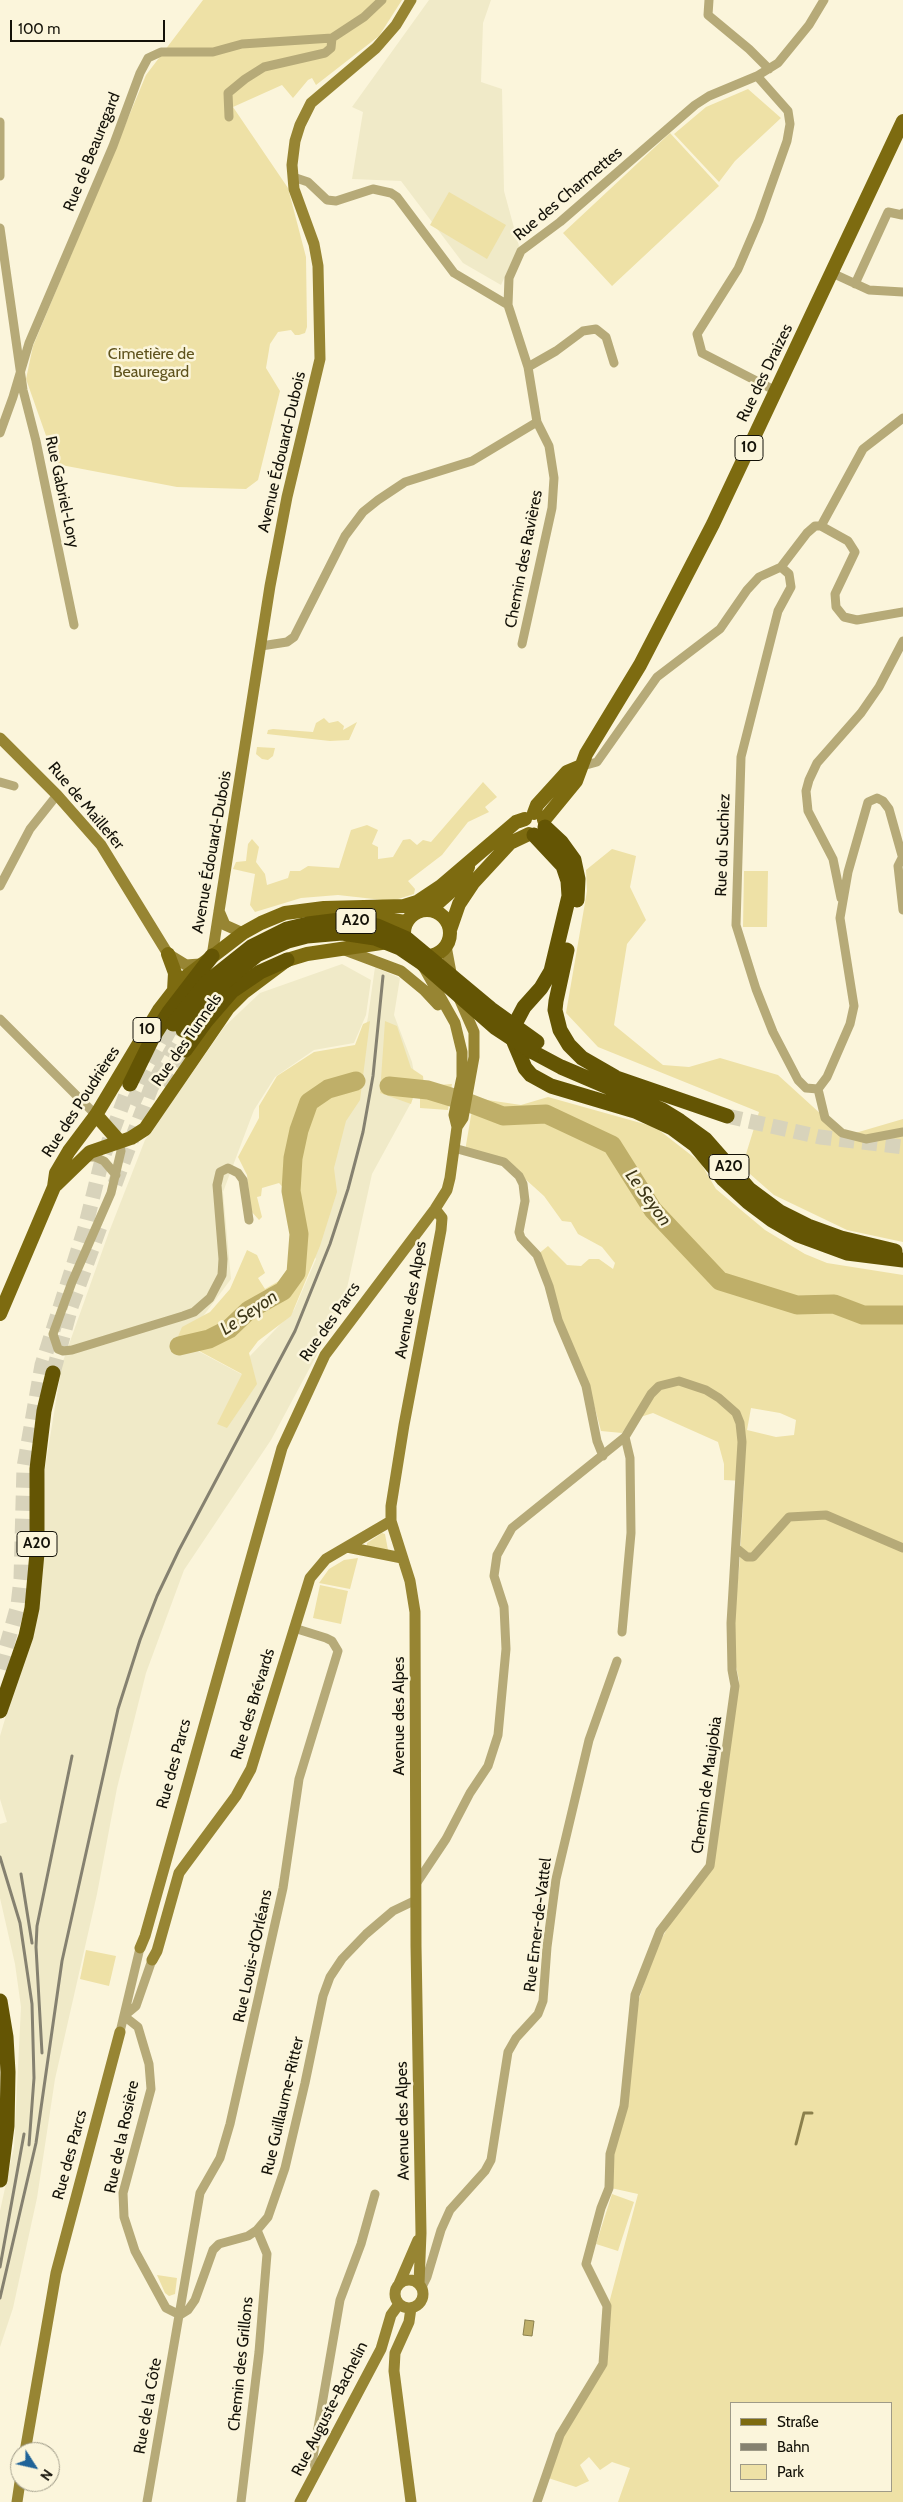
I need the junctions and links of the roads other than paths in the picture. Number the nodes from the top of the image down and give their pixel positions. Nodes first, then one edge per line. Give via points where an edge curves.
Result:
1 (382, 0) edge
2 (411, 0) edge
3 (709, 0) edge
4 (824, 0) edge
5 (332, 38) junction
6 (769, 69) junction
7 (757, 76) junction
8 (228, 117) dead end
9 (903, 121) edge
10 (0, 122) edge
11 (0, 176) edge
12 (293, 177) junction
13 (903, 215) edge
14 (0, 228) edge
15 (832, 273) junction
16 (855, 284) junction
17 (903, 292) edge
18 (508, 305) junction
19 (614, 363) dead end
20 (21, 366) junction
21 (528, 367) junction
22 (776, 391) junction
23 (903, 418) edge
24 (537, 422) junction
25 (0, 433) edge
26 (821, 526) junction
27 (781, 567) junction
28 (903, 612) edge
29 (74, 625) dead end
30 (903, 640) edge
31 (522, 644) dead end
32 (260, 646) junction
33 (0, 738) edge
34 (579, 767) junction
35 (0, 782) edge
36 (14, 786) dead end
37 (57, 795) junction
38 (535, 825) junction
39 (903, 859) edge
40 (470, 862) junction
41 (0, 886) edge
42 (842, 901) junction
43 (345, 908) junction
44 (430, 910) junction
45 (903, 910) edge
46 (219, 911) junction
47 (406, 922) junction
48 (450, 930) junction
49 (243, 934) junction
50 (406, 943) junction
51 (446, 946) junction
52 (345, 950) junction
53 (168, 954) junction
54 (418, 955) junction
55 (206, 960) junction
56 (287, 960) junction
57 (174, 991) junction
58 (451, 1016) junction
59 (0, 1020) edge
60 (178, 1027) tunnel mouth
61 (534, 1046) junction
62 (185, 1050) tunnel mouth
63 (615, 1077) junction
64 (130, 1084) tunnel mouth
65 (818, 1089) junction
66 (463, 1090) junction
67 (96, 1115) junction
68 (727, 1116) tunnel mouth
69 (903, 1132) edge
70 (119, 1141) junction
71 (454, 1148) junction
72 (84, 1157) junction
73 (116, 1175) junction
74 (54, 1187) junction
75 (435, 1209) junction
76 (249, 1220) dead end
77 (903, 1253) edge
78 (903, 1260) edge
79 (0, 1314) edge
80 (53, 1373) tunnel mouth
81 (625, 1437) junction
82 (603, 1456) junction
83 (391, 1521) junction
84 (347, 1547) junction
85 (736, 1548) junction
86 (903, 1548) edge
87 (402, 1558) junction
88 (294, 1628) junction
89 (622, 1632) dead end
90 (617, 1661) dead end
91 (0, 1711) edge
92 (416, 1884) junction
93 (416, 1900) junction
94 (140, 1948) joint
95 (152, 1960) junction
96 (136, 1964) junction
97 (0, 2001) edge
98 (124, 2016) junction
99 (120, 2032) joint
100 (0, 2180) edge
101 (375, 2194) dead end
102 (257, 2230) junction
103 (421, 2233) junction
104 (399, 2284) junction
105 (420, 2286) junction
106 (399, 2304) junction
107 (411, 2308) junction
108 (180, 2314) junction
109 (27, 2442) edge
110 (316, 2472) junction
111 (147, 2502) edge
112 (240, 2502) edge
113 (300, 2502) edge
114 (411, 2502) edge
115 (537, 2502) edge

1 - 5 street via 364,17
2 - 12 main road, Avenue Édouard-Dubois via 396,25 376,48 311,103 295,141
3 - 6 street via 708,15
4 - 6 street, Rue des Charmettes via 792,48
5 - 8 street via 331,48 325,53 264,67 245,79 228,94
5 - 20 street, Rue de Beauregard via 242,44 213,52 161,52 148,58
6 - 7 street, Rue des Charmettes
7 - 18 street, Rue des Charmettes via 695,105 521,252 509,278
7 - 22 street via 788,111 787,141 738,269 697,334 702,353
9 - 15 main road, Rue des Draizes / 10
10 - 11 street
12 - 18 street via 308,182 327,200 336,201 374,189 391,192 454,273
12 - 32 main road, Avenue Édouard-Dubois via 318,266 320,359 287,497
13 - 16 street via 888,212
14 - 20 street, Rue Gabriel-Lory
15 - 16 street
15 - 22 main road, Rue des Draizes / 10
16 - 17 street via 869,290
18 - 21 street, Rue des Charmettes
19 - 21 street via 606,337 596,329 584,331
20 - 25 street, Rue de Beauregard via 14,397
20 - 29 street, Rue Gabriel-Lory via 23,390
21 - 24 street, Rue des Charmettes
22 - 34 main road, Rue des Draizes / 10 via 660,628
23 - 26 street via 863,450
24 - 31 street, Chemin des Ravières via 549,446 554,478 552,508
24 - 32 street via 472,461 405,482 378,500 345,536 294,637 287,642
26 - 27 street via 815,526 808,532
26 - 28 street via 848,541 855,552 835,594 836,606 844,617 857,620
27 - 34 street via 759,577 720,630 657,677 598,762
27 - 65 street, Rue du Suchiez via 789,574 791,587 778,611 741,757 736,925 756,989 784,1055 802,1086
30 - 42 street via 879,687 861,713 817,763 806,792 808,811 833,859
32 - 46 main road, Avenue Édouard-Dubois
33 - 37 main road, Rue de Maillefer
34 - 38 main road, Rue des Draizes / 10 via 576,780
35 - 36 street
37 - 41 street via 30,829
37 - 53 main road, Rue de Maillefer via 101,846
38 - 40 main road, 10 via 516,822
38 - 48 main road, 10 via 510,844 473,883 459,904
38 - 63 highway via 566,848 576,865 578,879 578,896 556,1001 558,1024 575,1052
38 - 78 highway via 563,866 569,896 551,971 515,1024 514,1042 525,1068 551,1086 635,1111 672,1128 695,1145 748,1202 798,1235 847,1253
39 - 42 street via 889,809 877,798 868,802
39 - 45 street via 898,866
40 - 43 main road, 10 via 417,902 404,906
40 - 44 main road, 10 via 458,885
42 - 65 street via 840,918 854,1006 833,1064
43 - 47 main road, 10 via 370,917
43 - 49 main road, 10 via 285,913
43 - 52 main road via 354,927
44 - 47 main road via 419,911
44 - 48 main road via 443,917
46 - 49 main road via 225,925
46 - 55 main road, Avenue Édouard-Dubois
47 - 50 main road
48 - 51 main road
49 - 55 main road, 10
50 - 52 main road, 10 via 379,943
50 - 54 main road
51 - 54 main road via 434,955
51 - 66 main road, Rue des Parcs via 455,989 474,1032 474,1057
52 - 56 main road, 10 via 307,954
52 - 58 main road, Rue des Parcs via 401,971
53 - 55 main road via 186,965
53 - 57 main road via 175,973
54 - 58 main road, Rue des Parcs
55 - 57 main road, Rue des Poudrières / 10
55 - 64 highway via 153,1038
56 - 62 highway via 260,972 232,991
56 - 70 main road, Rue des Tunnels / 10 via 232,1003 149,1125 138,1134
57 - 67 main road, Rue des Poudrières / 10 via 159,1010
58 - 66 main road, Rue des Parcs via 463,1062
59 - 67 street
60 - 61 highway, A20, bridge via 216,989 257,956 288,941 342,933 375,938 400,948 496,1028
61 - 63 highway, A20
61 - 77 highway, A20 via 561,1067 662,1110 680,1121 705,1139 750,1189 780,1212 841,1238
63 - 68 highway, A20
65 - 69 street via 826,1118 842,1133 866,1139
66 - 71 main road, Rue des Parcs via 463,1118 457,1127
67 - 70 main road
67 - 74 main road, Rue des Poudrières / 10 via 56,1173
70 - 72 main road, Rue des Tunnels / 10
70 - 73 street via 121,1150
71 - 75 main road, Rue des Parcs via 447,1190
71 - 82 street via 504,1162 520,1176 525,1201 519,1232 537,1255 549,1286 558,1320 586,1386
72 - 73 street via 104,1161
72 - 74 main road, Rue des Tunnels / 10
73 - 76 street via 54,1334 58,1349 63,1351 194,1312 210,1298 222,1275 217,1185 220,1172 228,1168 244,1180
74 - 79 main road, Rue des Poudrières / 10
75 - 83 main road, Avenue des Alpes via 442,1218 441,1230 404,1425
75 - 94 main road, Rue des Parcs via 325,1355 282,1448
80 - 91 highway, A20 via 37,1469 37,1552 32,1608 26,1636
81 - 82 street, Chemin de Maujobia
81 - 85 street, Chemin de Maujobia via 650,1394 670,1382 678,1381 706,1390 729,1405 740,1423 742,1442
81 - 89 street via 630,1458 631,1533
82 - 92 street, Chemin de Maujobia via 512,1528 497,1555 494,1576 504,1607 506,1649 498,1735 488,1766
83 - 84 main road, Rue des Brévards
83 - 87 main road, Avenue des Alpes
84 - 87 main road
84 - 88 main road, Rue des Brévards via 326,1559 314,1572
85 - 86 street via 747,1557 753,1557 789,1517 826,1515
85 - 115 street, Chemin de Maujobia via 731,1623 735,1686 710,1866 660,1931 635,1995 624,2106 610,2154 609,2188 586,2264 607,2306 603,2364 560,2435
87 - 92 main road, Avenue des Alpes via 415,1612
88 - 95 main road, Rue des Brévards via 251,1769 236,1796 179,1872
88 - 108 street, Rue Louis-d'Orléans via 332,1641 338,1651 299,1778 283,1888 230,2124 220,2158 200,2193
90 - 105 street, Rue Emer-de-Vattel via 589,1740 556,1879 543,2002 538,2014 508,2052 491,2160 450,2210 427,2277
92 - 93 main road, Avenue des Alpes
93 - 102 street, Rue Guillaume-Ritter via 393,1911 366,1934 342,1960 325,1988 284,2168 268,2217
93 - 103 main road, Avenue des Alpes
94 - 96 street, Rue des Parcs
95 - 96 street
95 - 98 street via 136,2006
96 - 98 street, Rue des Parcs
97 - 100 highway via 8,2081 7,2126
98 - 99 street, Rue des Parcs
98 - 108 street, Rue de la Rosière via 138,2027 151,2090 123,2193 124,2217 135,2252 166,2308
99 - 109 main road, Rue des Parcs via 56,2273
101 - 110 street via 340,2300 313,2457
102 - 108 street via 248,2236 219,2244 213,2250 195,2300 188,2310
102 - 112 street, Chemin des Grillons via 267,2254 259,2352
103 - 104 main road, Avenue des Alpes
103 - 105 main road, Avenue des Alpes
104 - 105 main road via 407,2280
104 - 106 main road via 395,2296
105 - 107 main road via 422,2300
106 - 107 main road
106 - 110 main road, Rue Auguste-Bachelin via 391,2314 381,2349
107 - 114 main road via 409,2322 396,2353 394,2371
108 - 111 street, Rue de la Côte
110 - 113 main road, Rue Auguste-Bachelin

